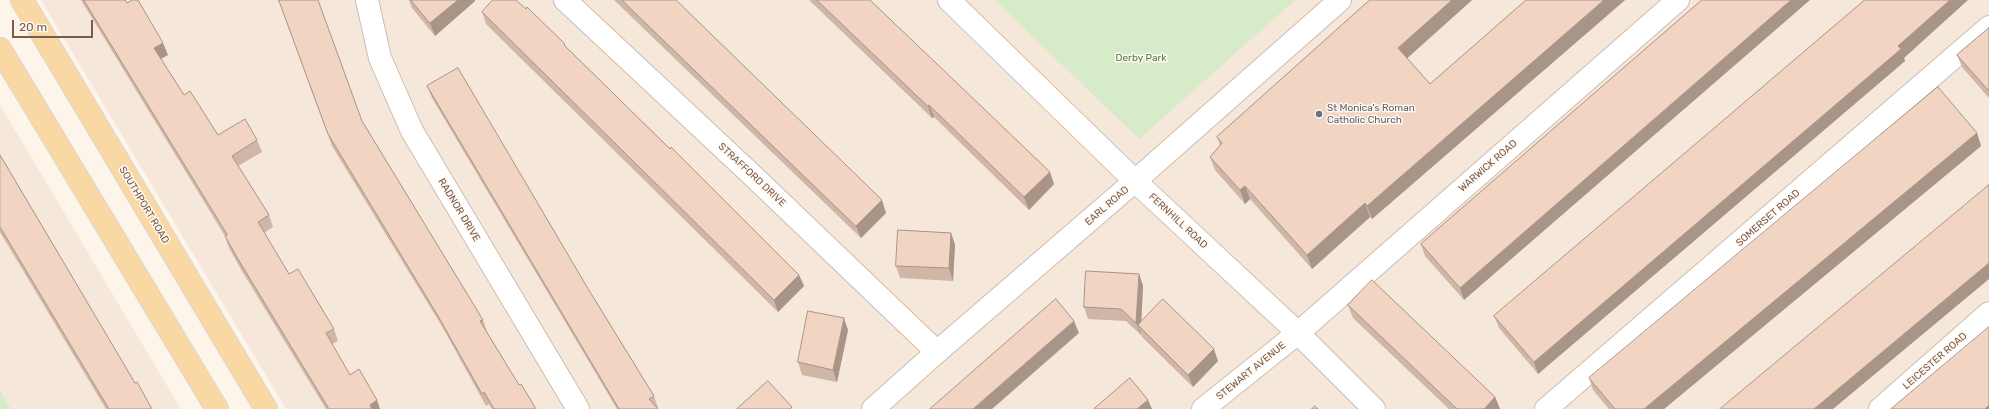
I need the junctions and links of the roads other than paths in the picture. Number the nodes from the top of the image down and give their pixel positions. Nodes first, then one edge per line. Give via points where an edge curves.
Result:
1 (22, 0) edge
2 (367, 0) edge
3 (565, 0) edge
4 (948, 0) edge
5 (1340, 0) edge
6 (1678, 0) edge
7 (1989, 27) edge
8 (0, 49) edge
9 (1135, 182) junction
10 (1989, 313) edge
11 (1298, 333) junction
12 (936, 352) junction
13 (217, 409) edge
14 (266, 409) edge
15 (578, 409) edge
16 (873, 409) edge
17 (1203, 409) edge
18 (1374, 409) edge
19 (1546, 409) edge
20 (1880, 409) edge

1 - 14 main road, SOUTHPORT ROAD
2 - 15 street, RADNOR DRIVE via 380,58 412,131
3 - 12 street, STRAFFORD DRIVE
4 - 9 street, FERNHILL ROAD
5 - 9 street, EARL ROAD
6 - 11 street, WARWICK ROAD
7 - 19 street, SOMERSET ROAD
8 - 13 main road
9 - 11 street, FERNHILL ROAD
9 - 12 street, EARL ROAD
10 - 20 street, LEICESTER ROAD
11 - 17 street, STEWART AVENUE
11 - 18 street, FERNHILL ROAD
12 - 16 street, EARL ROAD

